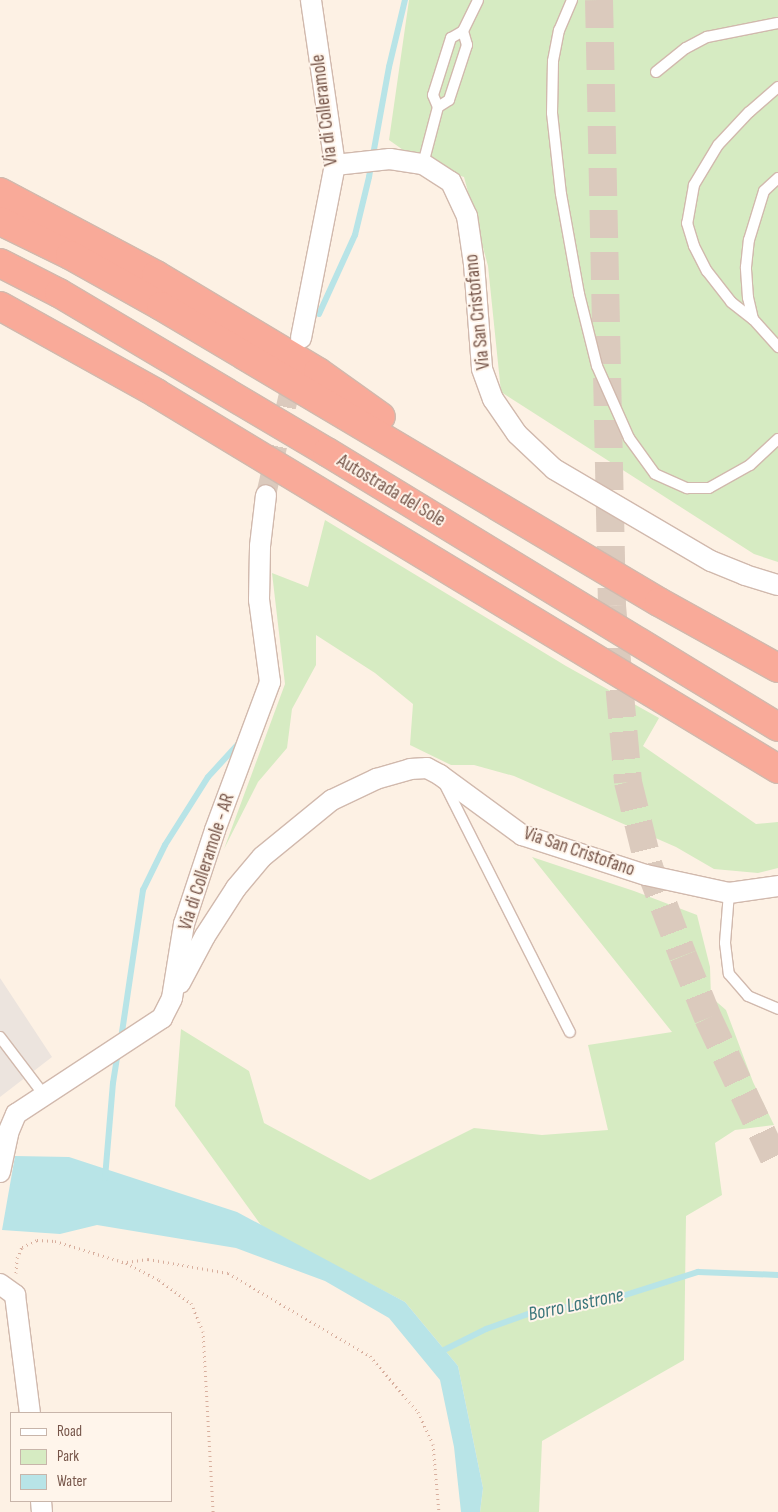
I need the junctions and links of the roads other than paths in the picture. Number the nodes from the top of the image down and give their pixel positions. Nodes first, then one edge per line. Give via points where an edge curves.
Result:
1 (311, 0) edge
2 (478, 0) edge
3 (572, 0) edge
4 (778, 23) edge
5 (463, 31) junction
6 (656, 72) dead end
7 (778, 87) edge
8 (438, 107) junction
9 (423, 164) junction
10 (335, 165) junction
11 (778, 178) edge
12 (0, 192) edge
13 (0, 221) edge
14 (0, 263) edge
15 (0, 306) edge
16 (0, 311) edge
17 (753, 319) junction
18 (32, 323) junction
19 (301, 338) dead end
20 (778, 347) edge
21 (778, 439) edge
22 (476, 493) junction
23 (266, 494) tunnel mouth
24 (778, 585) edge
25 (778, 668) edge
26 (778, 727) edge
27 (778, 770) edge
28 (440, 775) junction
29 (778, 886) edge
30 (730, 893) junction
31 (172, 998) junction
32 (778, 1009) edge
33 (570, 1032) dead end
34 (0, 1037) edge
35 (44, 1095) junction
36 (4, 1132) edge
37 (2, 1163) edge
38 (7, 1290) edge
39 (30, 1412) edge

1 - 10 street, Via di Colleramole
2 - 5 lane
3 - 21 lane via 559,30 553,61 552,114 561,194 596,366 629,438 655,474 687,488 709,488 750,465
4 - 6 lane via 707,37 686,48
5 - 8 lane via 466,44 449,100
5 - 8 lane via 451,38 433,95
7 - 17 lane via 718,145 694,185 687,224 706,270 731,302
8 - 9 lane
9 - 10 street, Via San Cristofano via 390,159
9 - 24 street, Via San Cristofano via 451,182 467,216 482,369 493,399 517,434 554,469 711,561
10 - 19 street, Via di Colleramole
11 - 17 lane via 764,191 749,240 746,267
12 - 22 highway via 156,275 318,372
13 - 22 highway via 70,255 161,306
14 - 26 highway, Autostrada del Sole via 59,293 276,422
15 - 18 highway, Autostrada del Sole
16 - 18 highway
17 - 20 lane
18 - 27 highway, Autostrada del Sole via 172,403
22 - 25 highway
23 - 31 street, Via di Colleramole - AR via 260,546 259,600 270,682 184,924
28 - 30 street, Via San Cristofano via 522,835 646,875
28 - 31 street, Via San Cristofano via 427,768 410,768 376,779 332,800 262,857 236,888 205,936
28 - 33 lane
29 - 30 street, Via San Cristofano
30 - 32 lane via 725,943 729,974 748,996
31 - 35 street, Via di Colleramole - AR via 162,1018
34 - 35 lane
35 - 36 street, Via di Colleramole - AR via 16,1114
36 - 37 street, Via di Colleramole - AR
38 - 39 street

